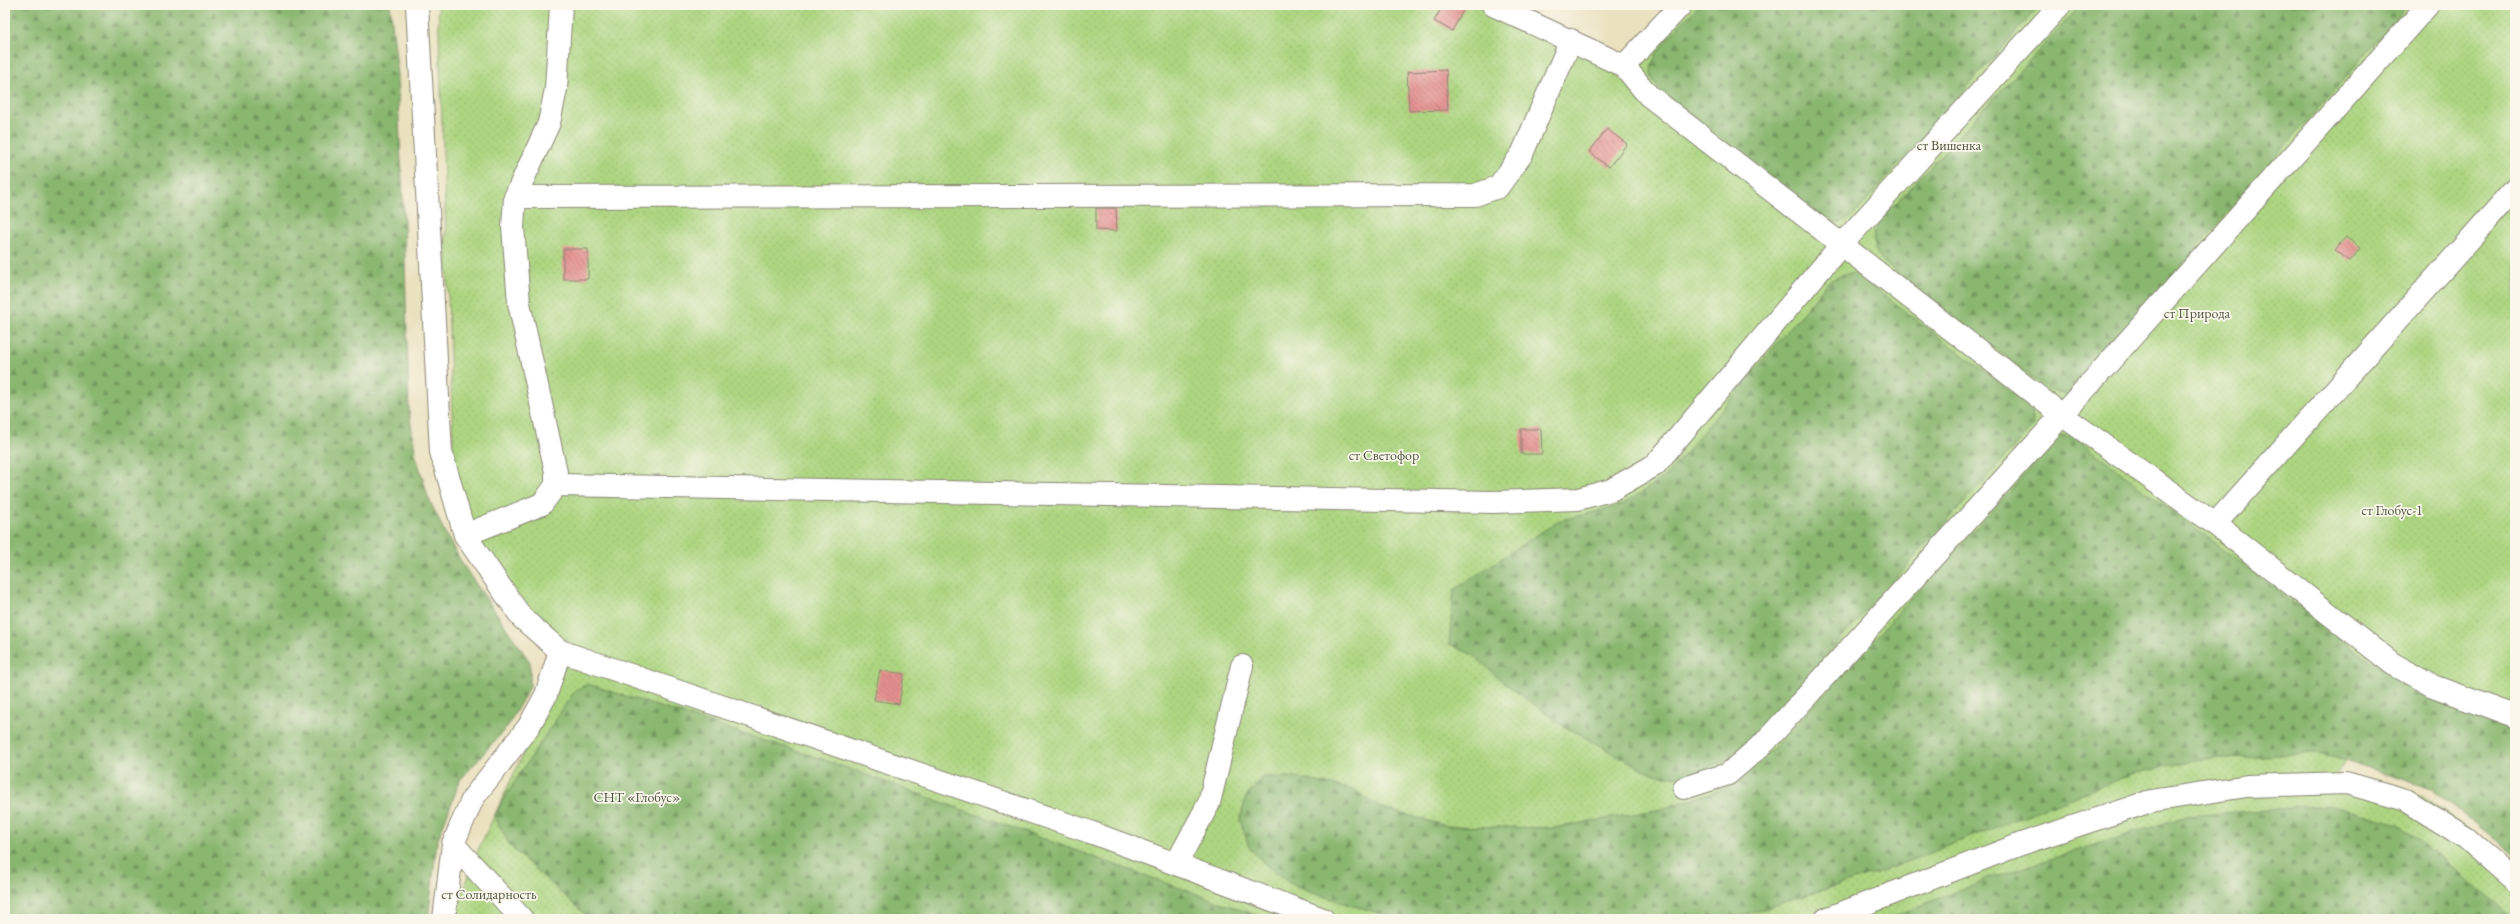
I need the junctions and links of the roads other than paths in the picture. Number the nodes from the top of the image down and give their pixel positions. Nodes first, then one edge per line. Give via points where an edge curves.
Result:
1 (417, 5) edge
2 (561, 5) edge
3 (1493, 5) edge
4 (1681, 5) edge
5 (2060, 5) edge
6 (2428, 5) edge
7 (1571, 40) junction
8 (1624, 66) junction
9 (2515, 189) edge
10 (515, 197) junction
11 (1842, 244) junction
12 (2062, 415) junction
13 (556, 485) junction
14 (2215, 524) junction
15 (465, 535) junction
16 (560, 651) junction
17 (1242, 666) dead end
18 (2515, 716) edge
19 (1684, 788) dead end
20 (453, 844) junction
21 (1176, 864) junction
22 (2515, 881) edge
23 (444, 919) edge
24 (522, 919) edge
25 (1323, 919) edge
26 (1826, 919) edge

1 - 15 street via 441,452
2 - 10 street via 557,82 549,123
3 - 7 street
4 - 8 street
5 - 11 street
6 - 12 street
7 - 8 street
7 - 10 street via 1522,154 1498,186 1475,195
8 - 11 street via 1648,95
9 - 14 street
10 - 13 street via 513,227 519,302 556,472
11 - 12 street
11 - 13 street via 1655,465 1611,490 1578,498 1486,502
12 - 14 street
12 - 19 street via 1765,742 1728,774
13 - 15 street via 542,504
14 - 18 street via 2393,664 2433,686
15 - 16 street via 522,618
16 - 20 street via 546,695 529,726 473,798
16 - 21 street via 1090,832
17 - 21 street via 1209,803
20 - 23 street
20 - 24 street
21 - 25 street
22 - 26 street via 2466,838 2406,800 2346,783 2247,786 2151,801 2021,844

